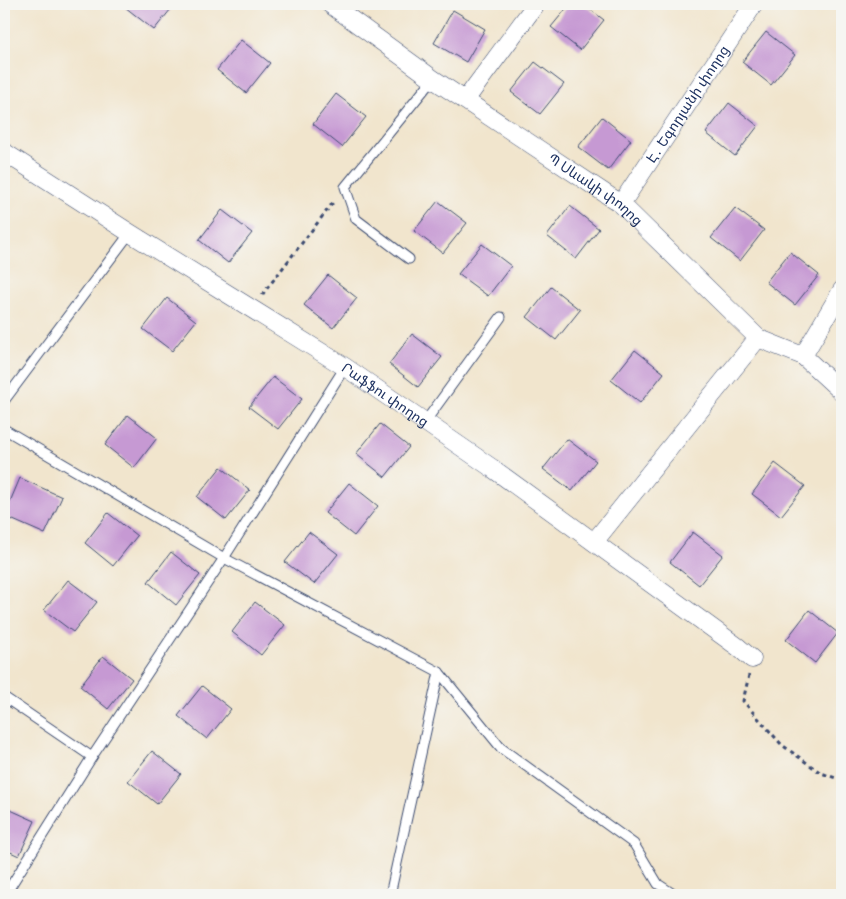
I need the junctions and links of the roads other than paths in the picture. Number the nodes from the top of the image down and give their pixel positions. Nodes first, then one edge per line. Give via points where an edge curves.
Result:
1 (330, 4) edge
2 (536, 4) edge
3 (754, 4) edge
4 (433, 79) junction
5 (466, 100) junction
6 (4, 152) edge
7 (621, 204) junction
8 (130, 233) junction
9 (409, 259) dead end
10 (842, 290) edge
11 (501, 317) dead end
12 (758, 338) junction
13 (803, 356) junction
14 (345, 367) junction
15 (842, 392) edge
16 (4, 401) edge
17 (425, 422) junction
18 (4, 430) edge
19 (594, 542) junction
20 (224, 558) junction
21 (752, 659) road end
22 (438, 672) junction
23 (4, 697) edge
24 (92, 757) junction
25 (5, 895) edge
26 (390, 895) edge
27 (675, 895) edge

1 - 4 street, Պ Սևակի փողոց
2 - 5 street
3 - 7 street, Է․ Եգորյանի փողոց
4 - 5 street, Պ Սևակի փողոց
4 - 9 lane via 345,187 356,219
5 - 7 street, Պ Սևակի փողոց
6 - 8 street, Րաֆֆու փողոց
7 - 12 street, Պ Սևակի փողոց
8 - 14 street, Րաֆֆու փողոց
8 - 16 lane
10 - 13 street
11 - 17 lane
12 - 13 street, Պ Սևակի փողոց
12 - 19 street
13 - 15 street, Պ Սևակի փողոց
14 - 17 street, Րաֆֆու փողոց
14 - 20 lane
17 - 19 street, Րաֆֆու փողոց
18 - 20 lane
19 - 21 street, Րաֆֆու փողոց
20 - 22 lane
20 - 24 lane
22 - 26 lane
22 - 27 lane via 501,748 634,844 658,884
23 - 24 lane
24 - 25 lane

